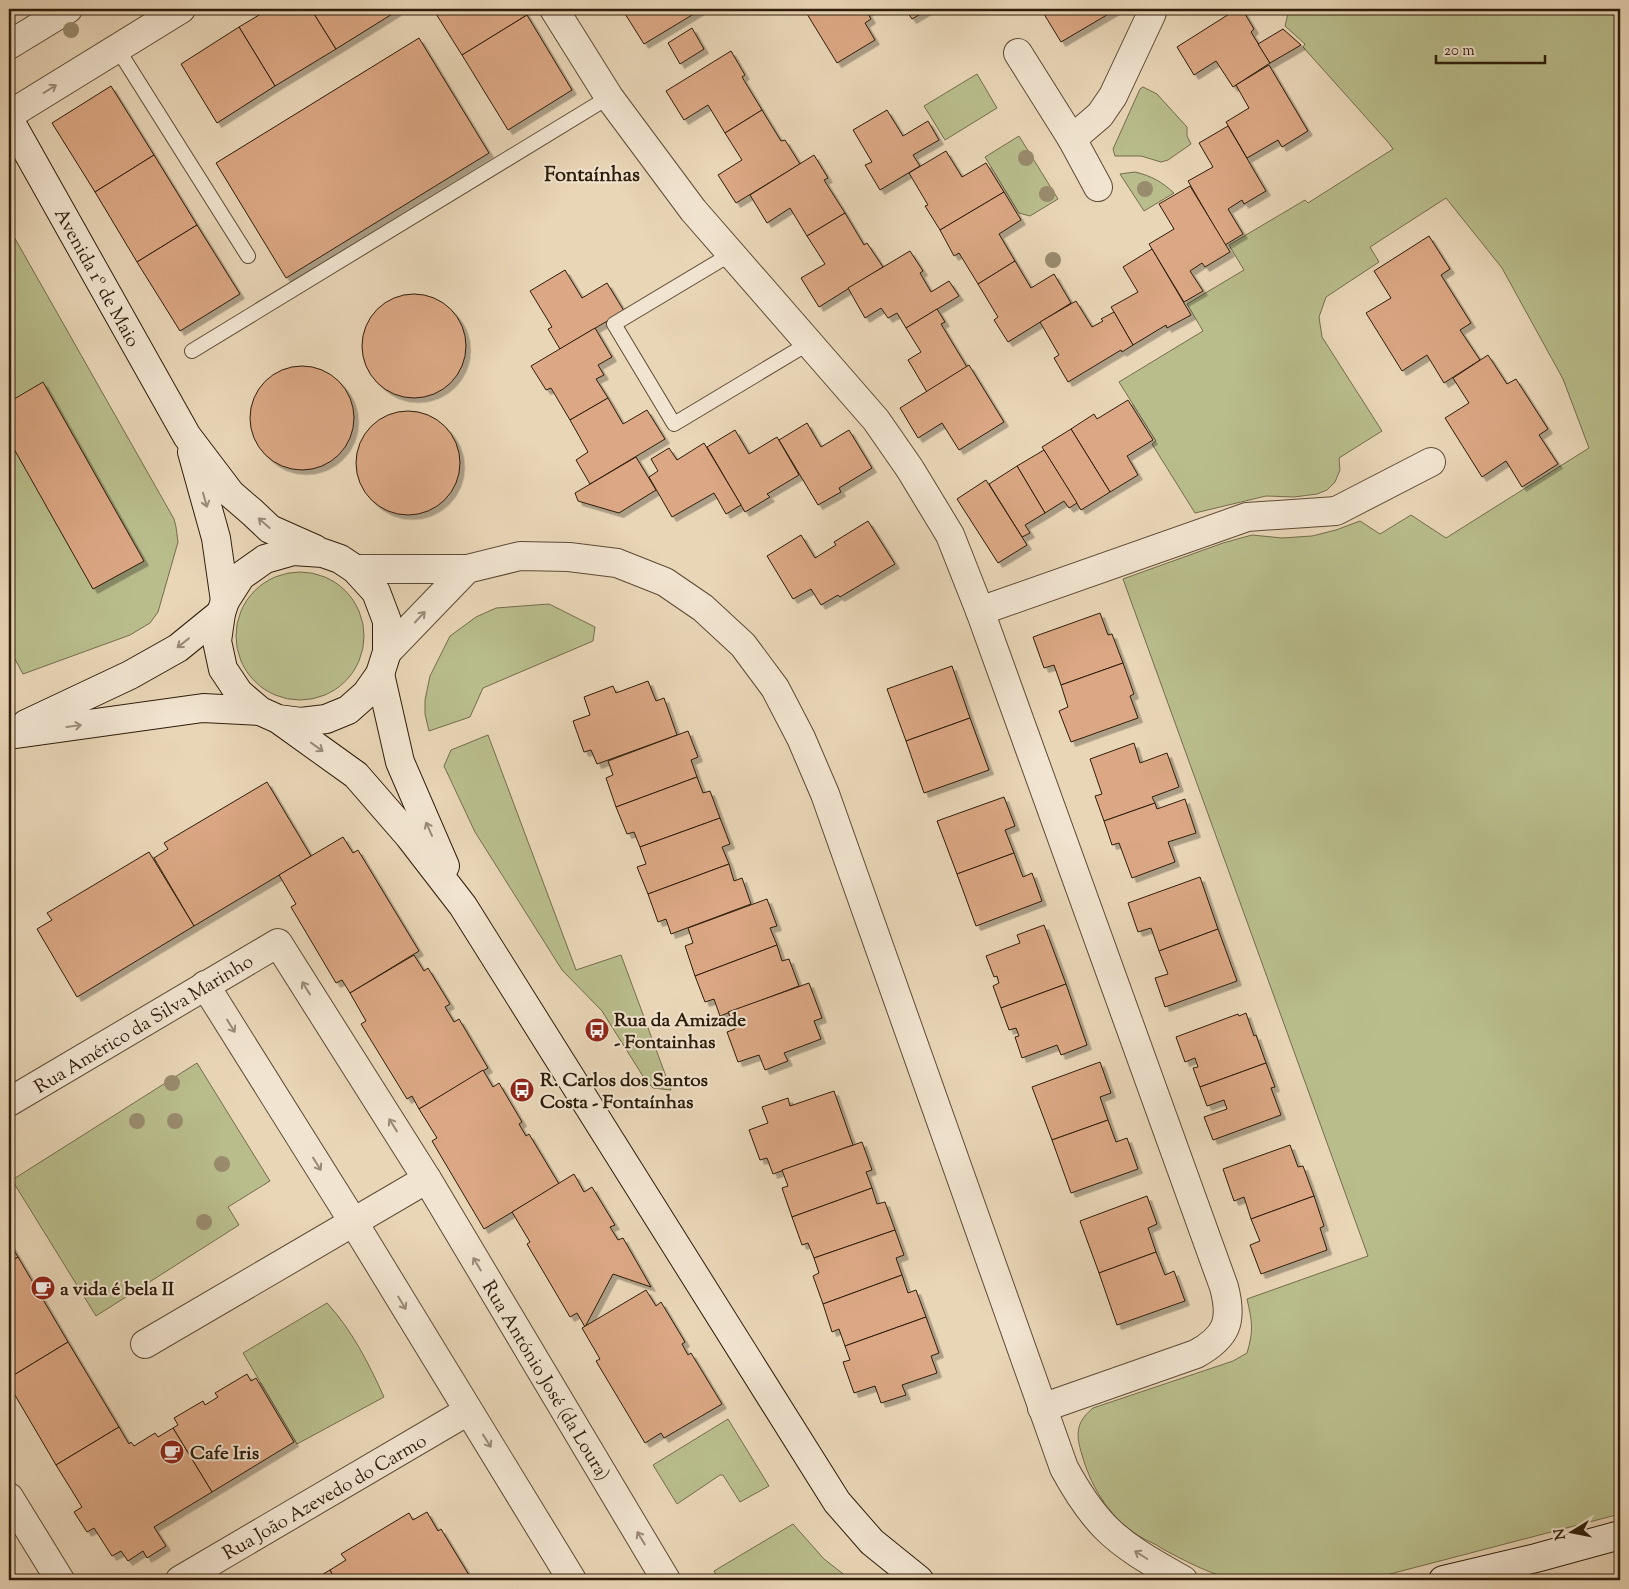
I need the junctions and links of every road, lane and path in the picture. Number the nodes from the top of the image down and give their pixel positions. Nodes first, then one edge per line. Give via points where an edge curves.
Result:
1 (68, 9) edge
2 (181, 9) edge
3 (554, 9) edge
4 (1152, 9) edge
5 (9, 45) edge
6 (117, 48) junction
7 (1018, 54) dead end
8 (608, 97) junction
9 (12, 129) edge
10 (1072, 139) junction
11 (1098, 187) dead end
12 (731, 254) junction
13 (248, 256) dead end
14 (809, 343) junction
15 (192, 351) dead end
16 (187, 436) junction
17 (1431, 462) dead end
18 (323, 553) junction
19 (356, 569) junction
20 (466, 569) junction
21 (223, 607) junction
22 (980, 611) junction
23 (383, 663) junction
24 (269, 715) junction
25 (9, 734) edge
26 (463, 906) junction
27 (278, 943) joint
28 (206, 985) junction
29 (9, 1102) edge
30 (427, 1179) junction
31 (354, 1223) junction
32 (145, 1344) dead end
33 (1042, 1408) junction
34 (468, 1411) junction
35 (9, 1497) edge
36 (1620, 1535) edge
37 (60, 1580) edge
38 (180, 1580) edge
39 (572, 1580) edge
40 (666, 1580) edge
41 (919, 1580) edge
42 (1183, 1580) edge
43 (1443, 1580) edge

1 - 5 street
2 - 6 street
3 - 8 street
4 - 10 street via 1114,96 1100,116
9 -> 6 street
6 - 13 lane
7 - 10 street
8 - 12 street via 693,210
8 - 15 lane
9 - 16 street, Avenida 1º de Maio
10 - 11 street
12 - 14 street
12 - 14 lane via 614,324 674,424
14 - 22 street via 876,420 910,469 950,535
18 -> 16 street, Avenida 1º de Maio via 270,529 231,494
16 -> 21 street, Avenida 1º de Maio via 216,538
17 - 22 street via 1336,511 1247,517
18 - 19 street
18 - 21 street via 293,551 265,559 241,576
19 - 20 street
19 - 23 street via 376,592 385,614
23 -> 20 street
20 - 33 street via 520,556 569,557 616,563 664,582 703,608 743,645 775,688 825,794
21 - 24 street via 217,641 223,669 239,693
21 -> 25 street via 178,648
22 - 33 street via 1228,1304 1228,1317 1222,1334 1212,1346
23 - 24 street via 366,694 348,710 326,719 302,722
26 -> 23 street via 400,762
25 -> 24 street via 203,708
24 -> 26 street via 356,775
26 - 41 street via 837,1502 872,1542
27 - 28 street, Rua Américo da Silva Marinho
30 -> 27 street, Rua António José (da Loura)
28 - 29 street, Rua Américo da Silva Marinho
28 -> 31 street
30 - 31 street
40 -> 30 street, Rua António José (da Loura)
31 - 32 street
31 -> 34 street
42 -> 33 street via 1132,1549 1106,1528 1083,1501 1064,1468
34 - 38 street, Rua João Azevedo do Carmo
34 -> 39 street
35 - 37 street
36 - 43 street

